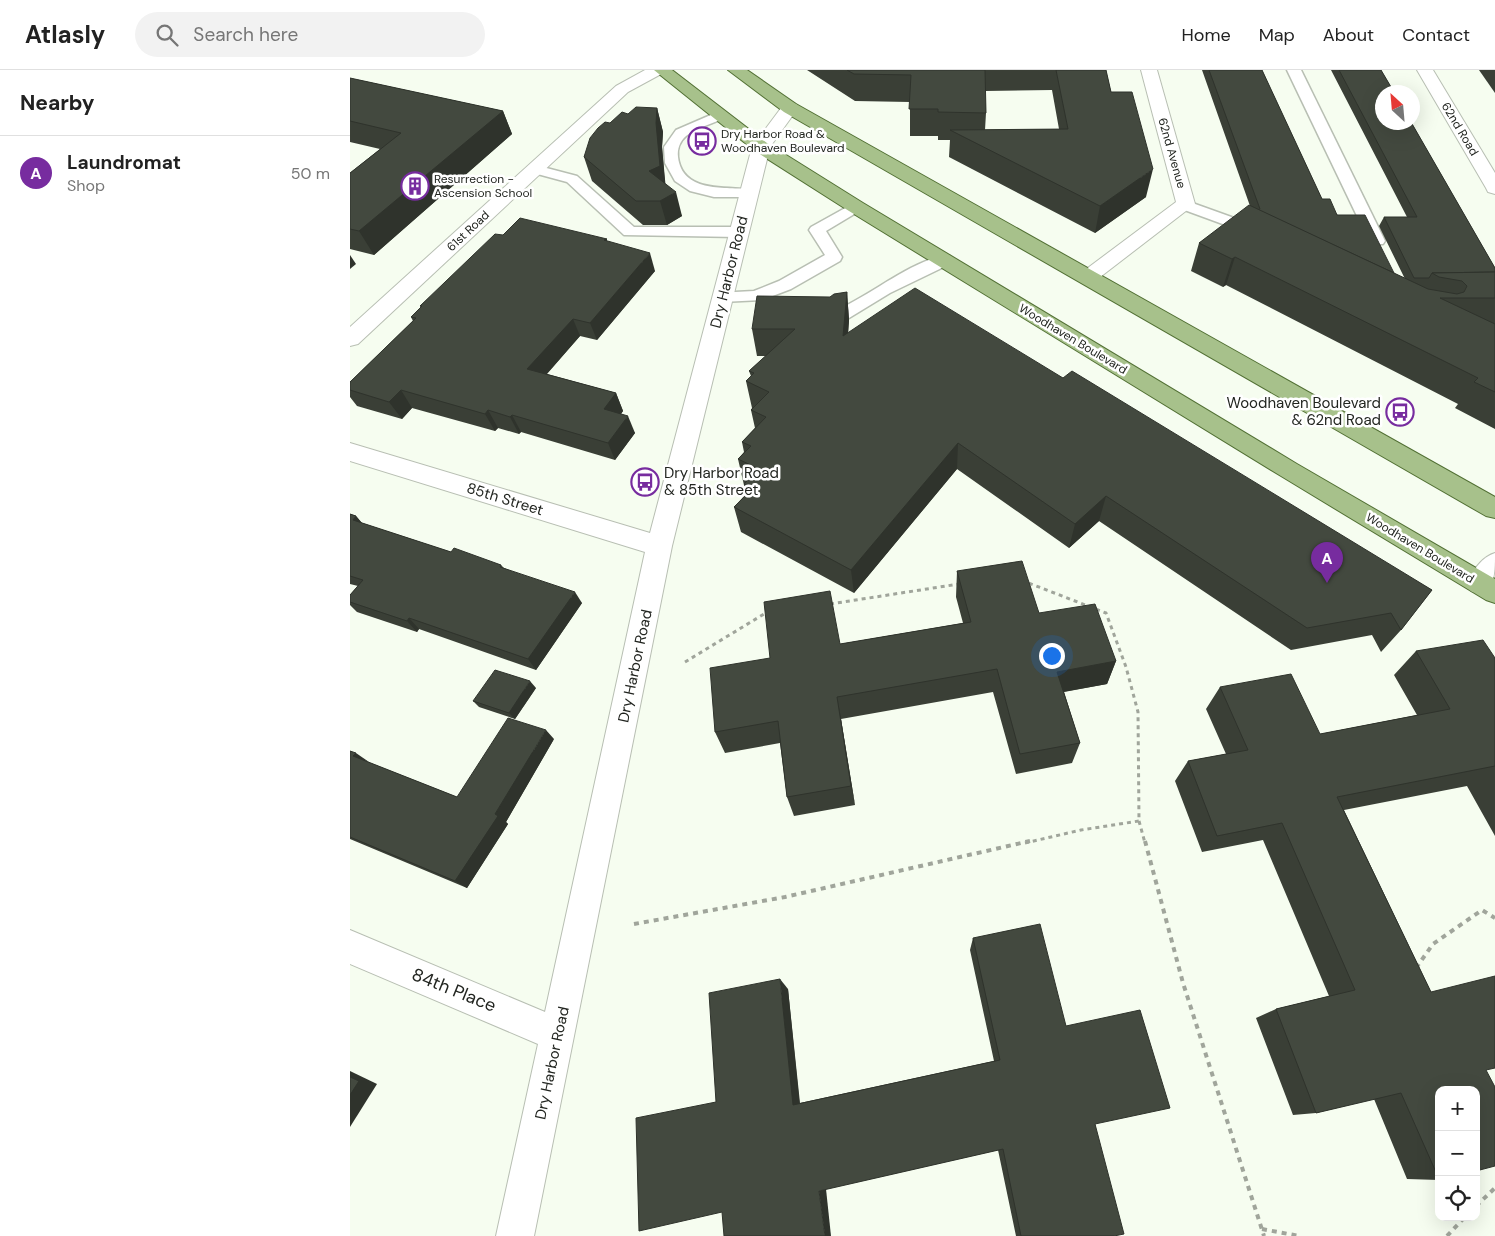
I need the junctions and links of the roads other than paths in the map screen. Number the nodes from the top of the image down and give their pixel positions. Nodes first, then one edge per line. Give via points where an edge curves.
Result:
1 (657, 70) edge
2 (662, 70) edge
3 (736, 70) edge
4 (1149, 70) edge
5 (1294, 70) edge
6 (1425, 70) edge
7 (790, 108) junction
8 (720, 115) junction
9 (761, 147) junction
10 (535, 169) junction
11 (1495, 188) edge
12 (748, 194) junction
13 (1184, 205) junction
14 (856, 207) junction
15 (738, 232) junction
16 (1273, 239) edge
17 (1385, 258) edge
18 (944, 260) junction
19 (1088, 277) junction
20 (722, 297) junction
21 (822, 311) edge
22 (350, 339) edge
23 (350, 452) edge
24 (1495, 509) edge
25 (659, 546) junction
26 (1490, 579) edge
27 (350, 947) edge
28 (558, 1035) junction
29 (515, 1236) edge

1 - 10 street, 61st Road via 622,89
2 - 8 main road, Woodhaven Boulevard
3 - 7 main road
4 - 13 street, 62nd Avenue
5 - 17 lane
6 - 11 street, 62nd Road
7 - 9 street, Dry Harbor Road
7 - 19 main road
8 - 9 main road, Woodhaven Boulevard
8 - 12 lane via 679,134 671,147 672,164 682,180 697,189
9 - 12 street, Dry Harbor Road
9 - 14 main road, Woodhaven Boulevard
10 - 15 lane via 572,179 630,232
10 - 22 street, 61st Road
12 - 15 street, Dry Harbor Road
13 - 16 lane
13 - 19 street, 62nd Avenue
14 - 18 main road, Woodhaven Boulevard
14 - 20 lane via 817,230 839,259 789,288 756,296
15 - 20 street, Dry Harbor Road
18 - 21 lane via 878,285 854,300 843,314
18 - 26 main road, Woodhaven Boulevard via 1289,470
19 - 24 main road
20 - 25 street, Dry Harbor Road
23 - 25 street, 85th Street
25 - 28 street, Dry Harbor Road
27 - 28 street, 84th Place
28 - 29 street, Dry Harbor Road

